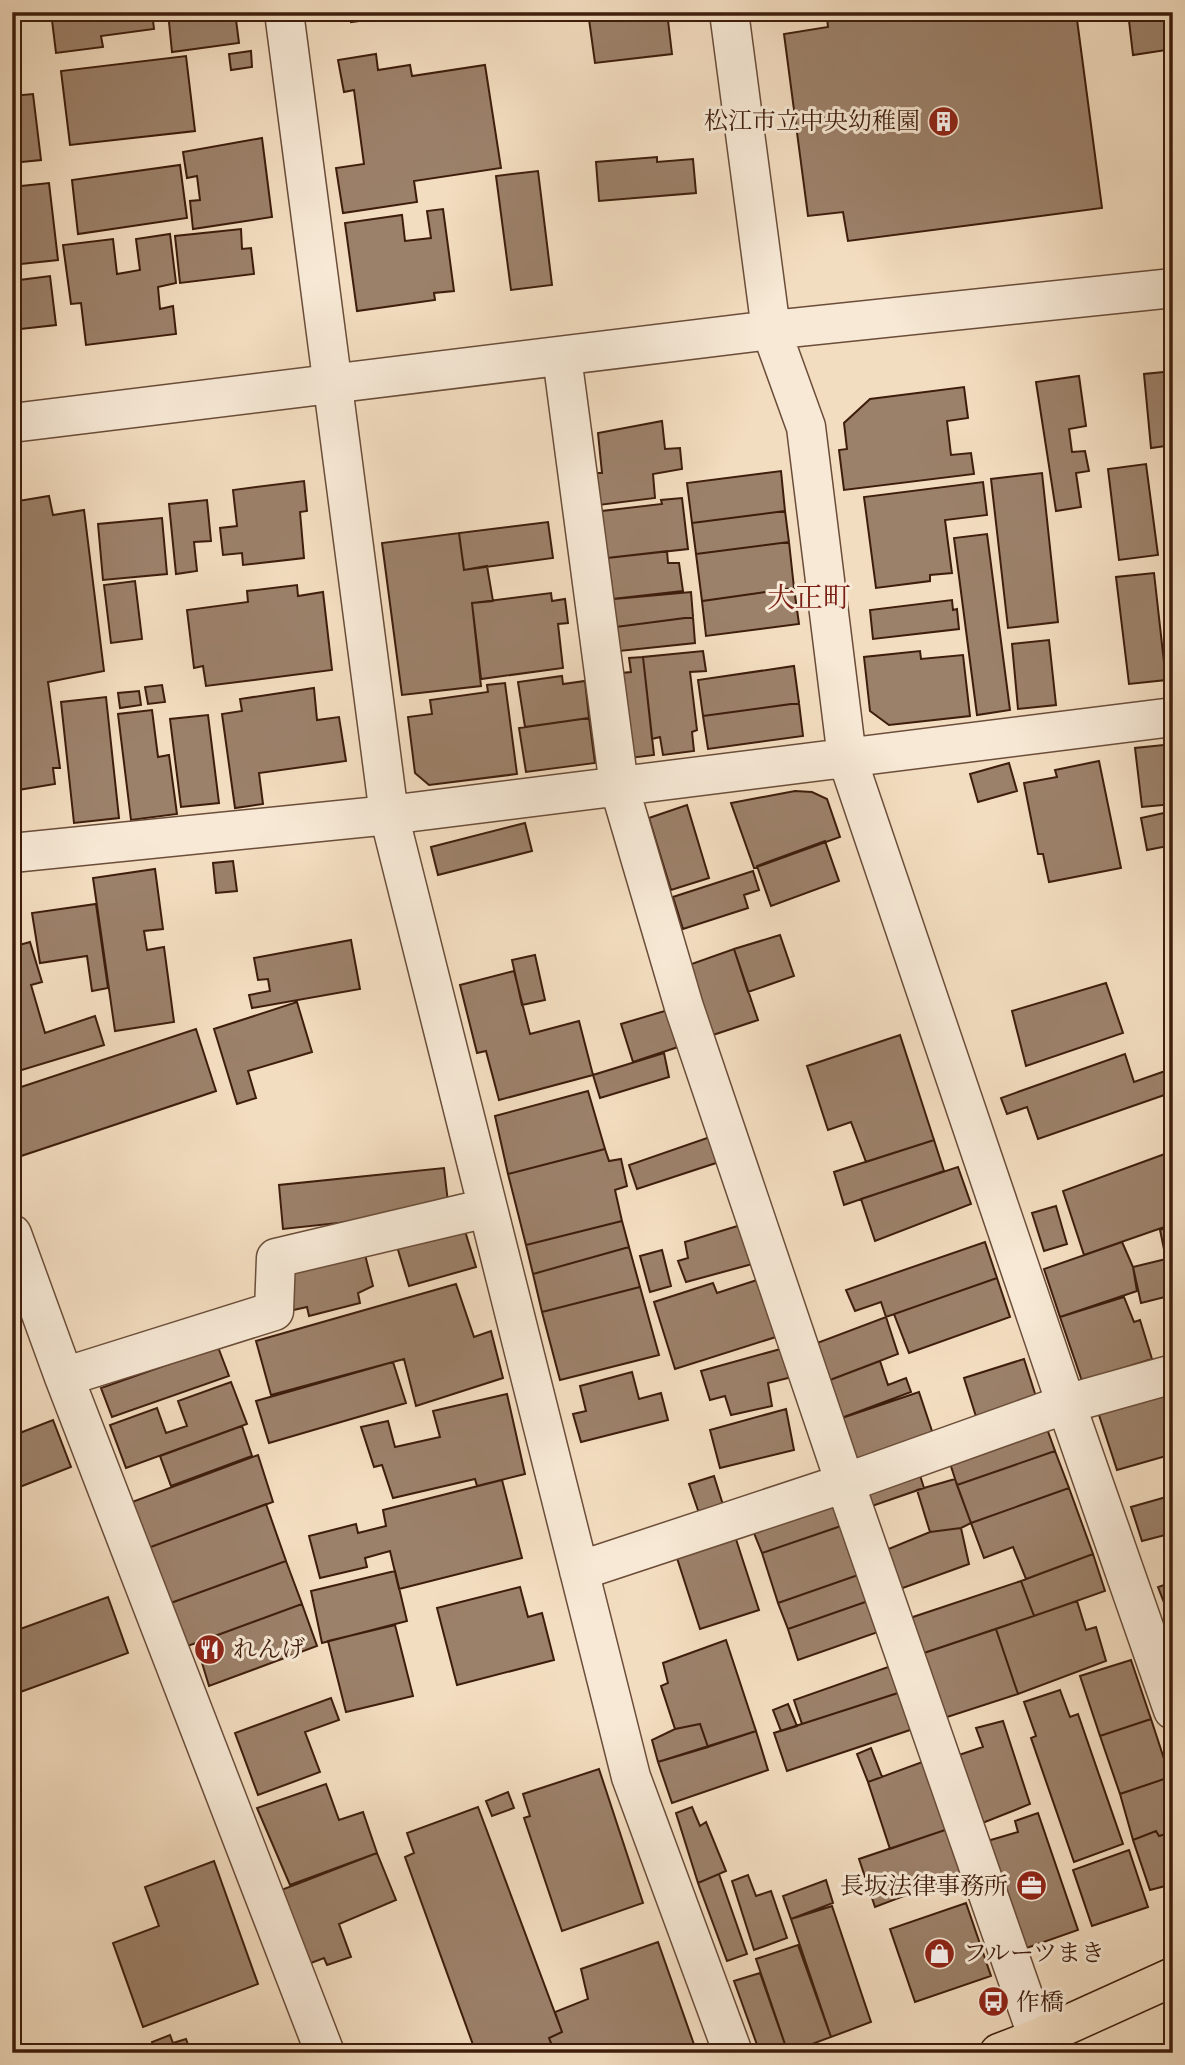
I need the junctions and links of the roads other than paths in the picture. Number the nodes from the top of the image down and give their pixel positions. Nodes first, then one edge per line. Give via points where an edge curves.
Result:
1 (284, 12) edge
2 (729, 12) edge
3 (1173, 288) edge
4 (771, 330) junction
5 (562, 357) junction
6 (331, 385) junction
7 (12, 423) edge
8 (1173, 717) edge
9 (847, 758) junction
10 (619, 786) junction
11 (389, 815) junction
12 (12, 853) edge
13 (487, 1209) junction
14 (12, 1234) edge
15 (1173, 1374) edge
16 (64, 1377) junction
17 (1066, 1404) junction
18 (845, 1483) junction
19 (579, 1571) junction
20 (1173, 1710) edge
21 (1173, 1977) edge
22 (1038, 2038) junction
23 (325, 2053) edge
24 (733, 2053) edge
25 (999, 2053) edge

1 - 6 street
2 - 4 street
3 - 4 street
4 - 5 street
4 - 9 street via 806,427
5 - 6 street
5 - 10 street
6 - 7 street
6 - 11 street
8 - 9 street
9 - 10 street
9 - 17 street
10 - 11 street
10 - 18 street via 684,1007
11 - 12 street
11 - 13 street
13 - 16 street via 276,1258 274,1311
13 - 19 street
14 - 16 street
15 - 17 street
16 - 23 street
17 - 18 street
17 - 20 street
18 - 19 street
18 - 22 street
19 - 24 street via 631,1777
21 - 22 main road
22 - 25 main road

